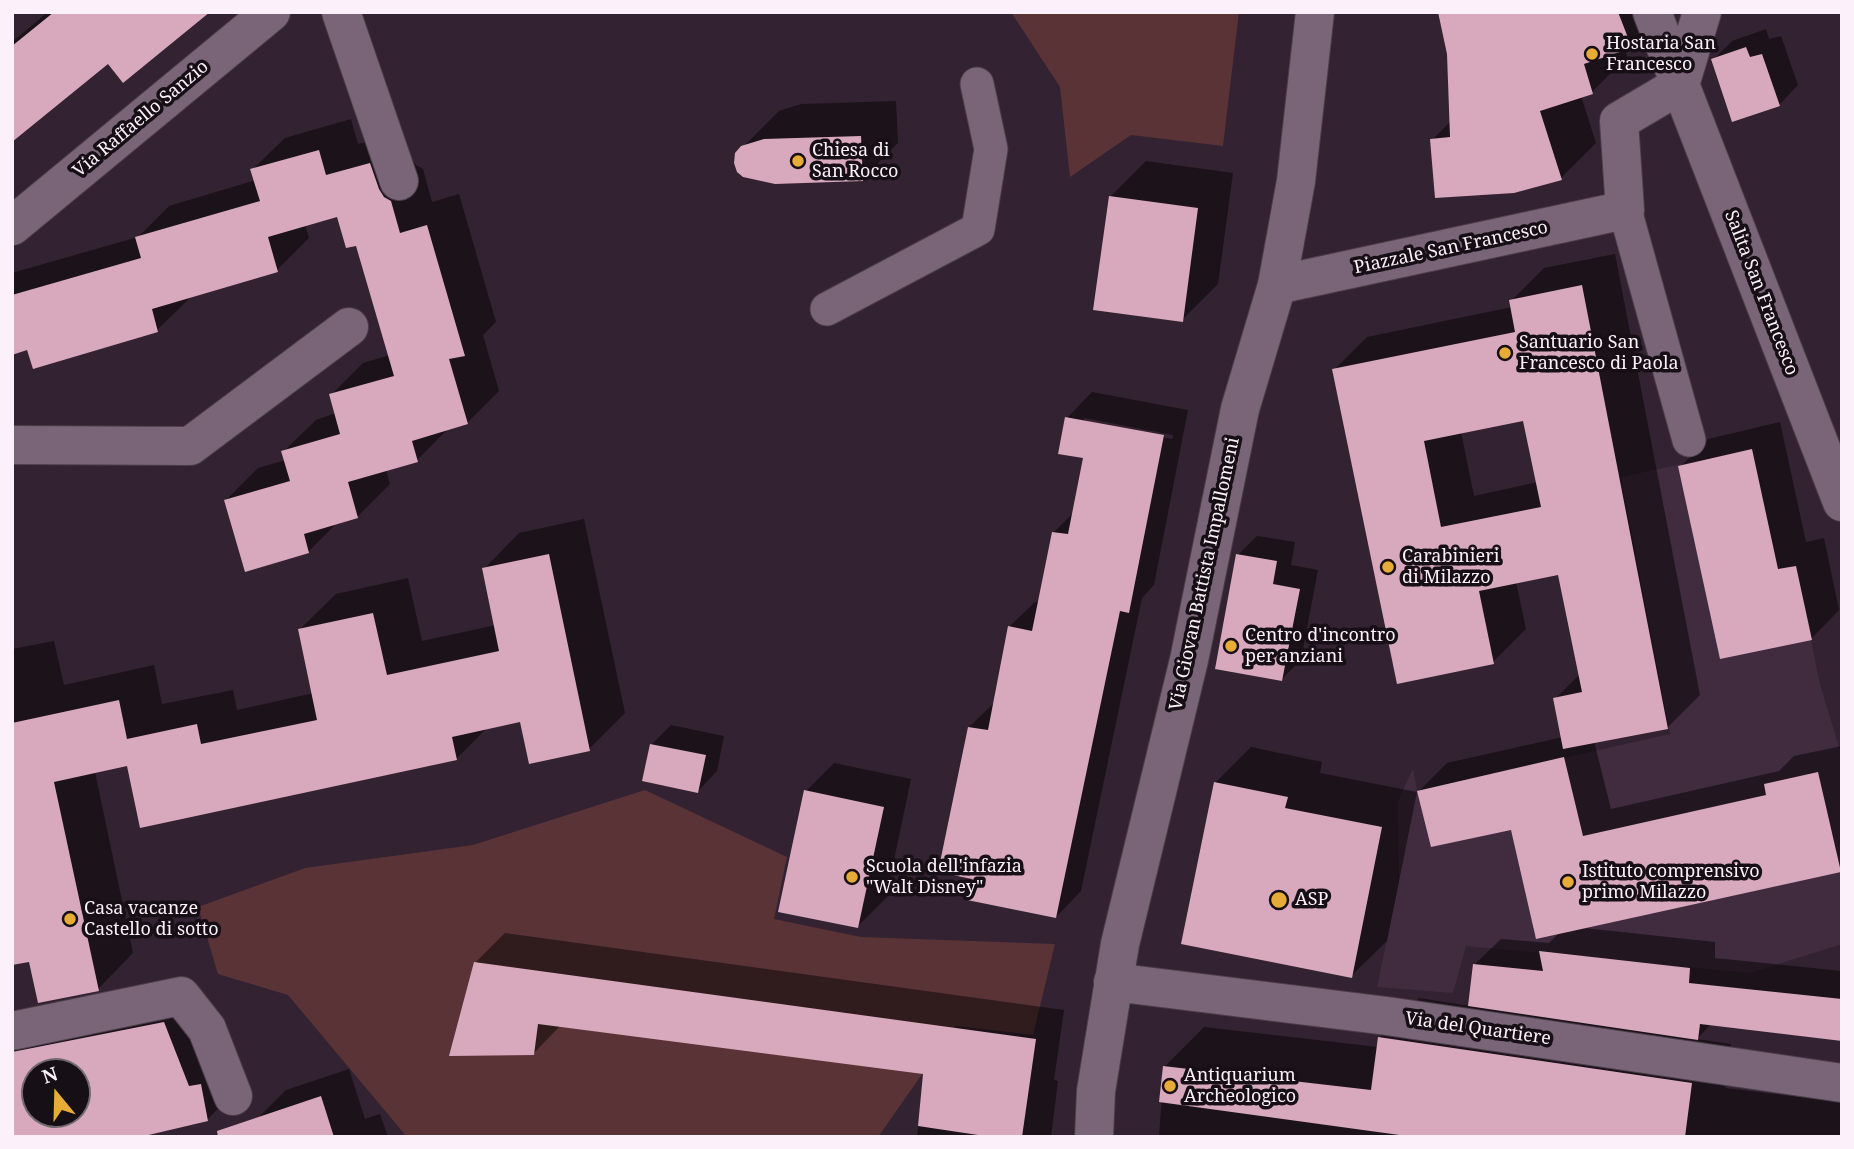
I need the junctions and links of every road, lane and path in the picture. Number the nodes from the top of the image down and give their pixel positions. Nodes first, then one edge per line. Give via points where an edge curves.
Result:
1 (271, 12) edge
2 (341, 12) edge
3 (1315, 12) edge
4 (1652, 12) edge
5 (1702, 12) edge
6 (977, 84) dead end
7 (1680, 85) junction
8 (399, 181) dead end
9 (1625, 210) junction
10 (12, 226) edge
11 (1277, 285) junction
12 (827, 309) dead end
13 (349, 327) dead end
14 (1689, 440) dead end
15 (12, 444) edge
16 (1842, 502) edge
17 (1113, 982) junction
18 (12, 1031) edge
19 (1842, 1083) edge
20 (233, 1096) dead end
21 (1094, 1137) edge

1 - 10 street, Via Raffaello Sanzio
2 - 8 street
3 - 11 street, Via Giovan Battista Impallomeni via 1296,181
4 - 7 street, Salita San Francesco
5 - 7 street
6 - 12 street via 991,149 978,229
7 - 9 street via 1619,121
7 - 16 street, Salita San Francesco
9 - 11 street, Piazzale San Francesco
9 - 14 street
11 - 17 street, Via Giovan Battista Impallomeni via 1240,409 1189,660
13 - 15 street via 190,446
17 - 19 street, Via del Quartiere via 1387,1016
17 - 21 street, Via Giovan Battista Impallomeni via 1096,1091
18 - 20 street via 181,996 206,1029

